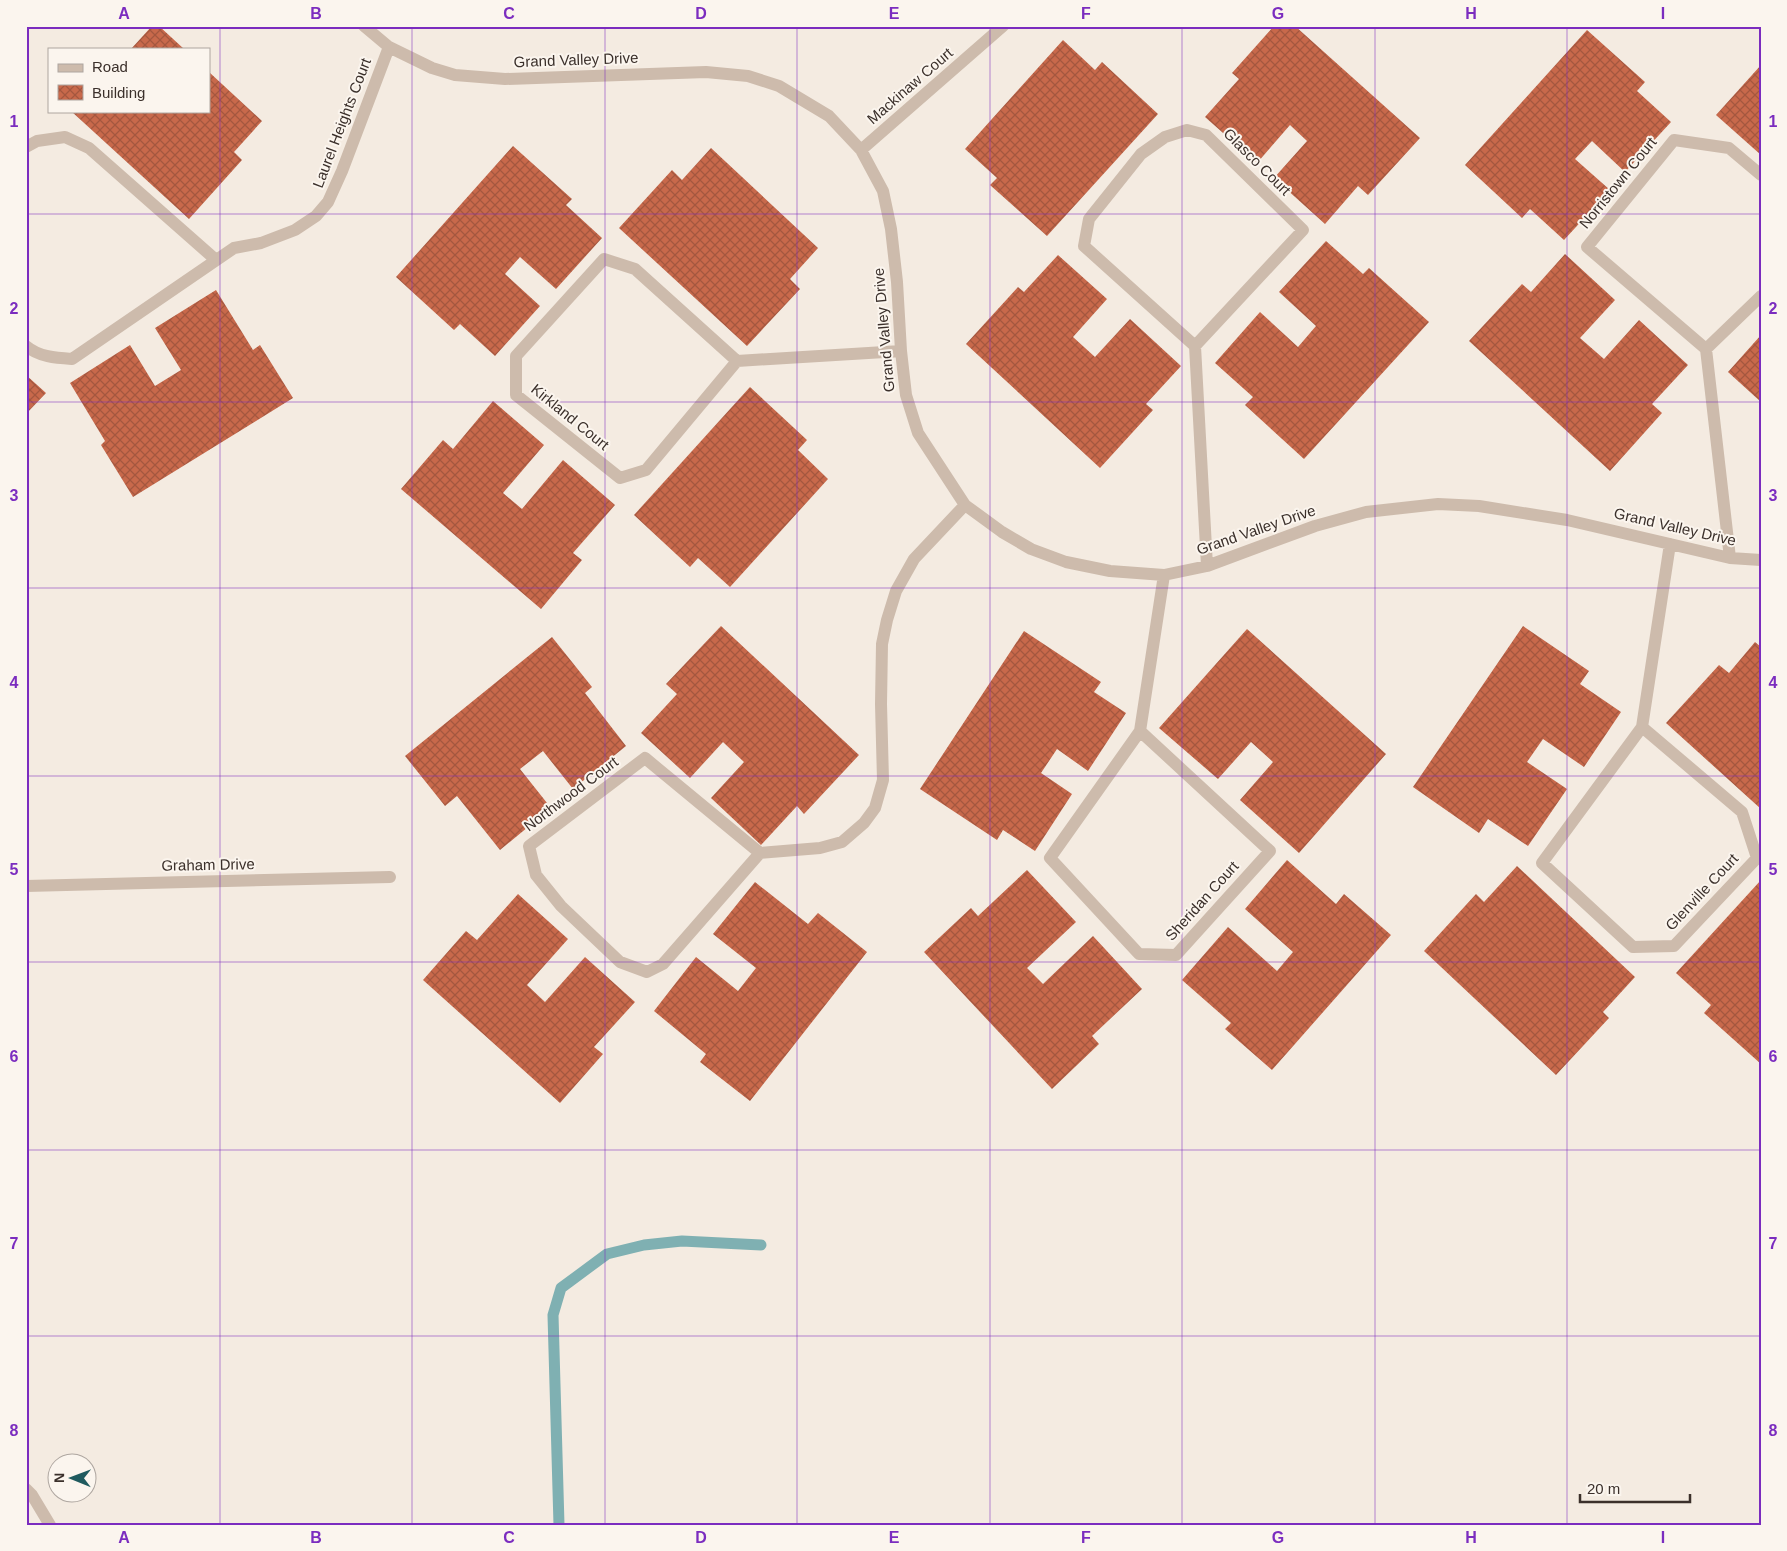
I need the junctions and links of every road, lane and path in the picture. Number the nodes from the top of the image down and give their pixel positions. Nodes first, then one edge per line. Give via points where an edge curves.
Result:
1 (364, 26) edge
2 (1003, 26) edge
3 (389, 47) junction
4 (26, 147) edge
5 (860, 150) junction
6 (1761, 175) edge
7 (216, 260) junction
8 (1761, 296) edge
9 (26, 346) edge
10 (1195, 346) junction
11 (1706, 349) junction
12 (900, 351) junction
13 (737, 361) junction
14 (965, 504) junction
15 (1670, 544) junction
16 (1730, 558) junction
17 (1761, 560) edge
18 (1208, 566) junction
19 (1164, 575) junction
20 (1642, 727) junction
21 (1140, 731) junction
22 (760, 853) junction
23 (390, 877) dead end
24 (26, 886) edge
25 (26, 1489) edge
26 (50, 1525) edge

1 - 3 street, Grand Valley Drive
2 - 5 street, Mackinaw Court
3 - 5 street, Grand Valley Drive via 432,68 455,75 505,79 706,72 748,76 779,86 829,116
3 - 7 street, Laurel Heights Court via 328,202 316,216 295,230 261,243 234,248
4 - 7 street via 37,141 66,137 88,148
5 - 12 street, Grand Valley Drive via 882,191 891,229
6 - 11 street, Norristown Court via 1729,148 1674,140 1587,247
7 - 9 street, Laurel Heights Court via 72,359 53,358
8 - 11 street
10 - 10 street, Glasco Court via 1303,230 1206,135 1187,130 1165,137 1141,154 1089,219 1084,246
10 - 18 street
11 - 16 street
12 - 13 street
12 - 14 street, Grand Valley Drive via 906,395 918,433
13 - 13 street, Kirkland Court via 635,269 604,258 516,356 516,395 620,478 646,470
14 - 19 street, Grand Valley Drive via 1031,549 1066,562 1110,571
14 - 22 street via 914,559 896,591 887,620 882,644 883,780 875,808 864,823 842,842 820,848
15 - 16 street, Grand Valley Drive
15 - 18 street, Grand Valley Drive via 1567,520 1479,506 1438,504 1358,514 1315,526
15 - 20 street, Glenville Court
16 - 17 street, Grand Valley Drive
18 - 19 street, Grand Valley Drive
19 - 21 street, Sheridan Court
20 - 20 street, Glenville Court via 1542,863 1633,947 1674,946 1757,858 1742,812
21 - 21 street, Sheridan Court via 1050,858 1139,954 1176,955 1270,851
22 - 22 street, Northwood Court via 645,758 528,846 536,875 561,906 620,962 647,972 662,964
23 - 24 street, Graham Drive
25 - 26 street

